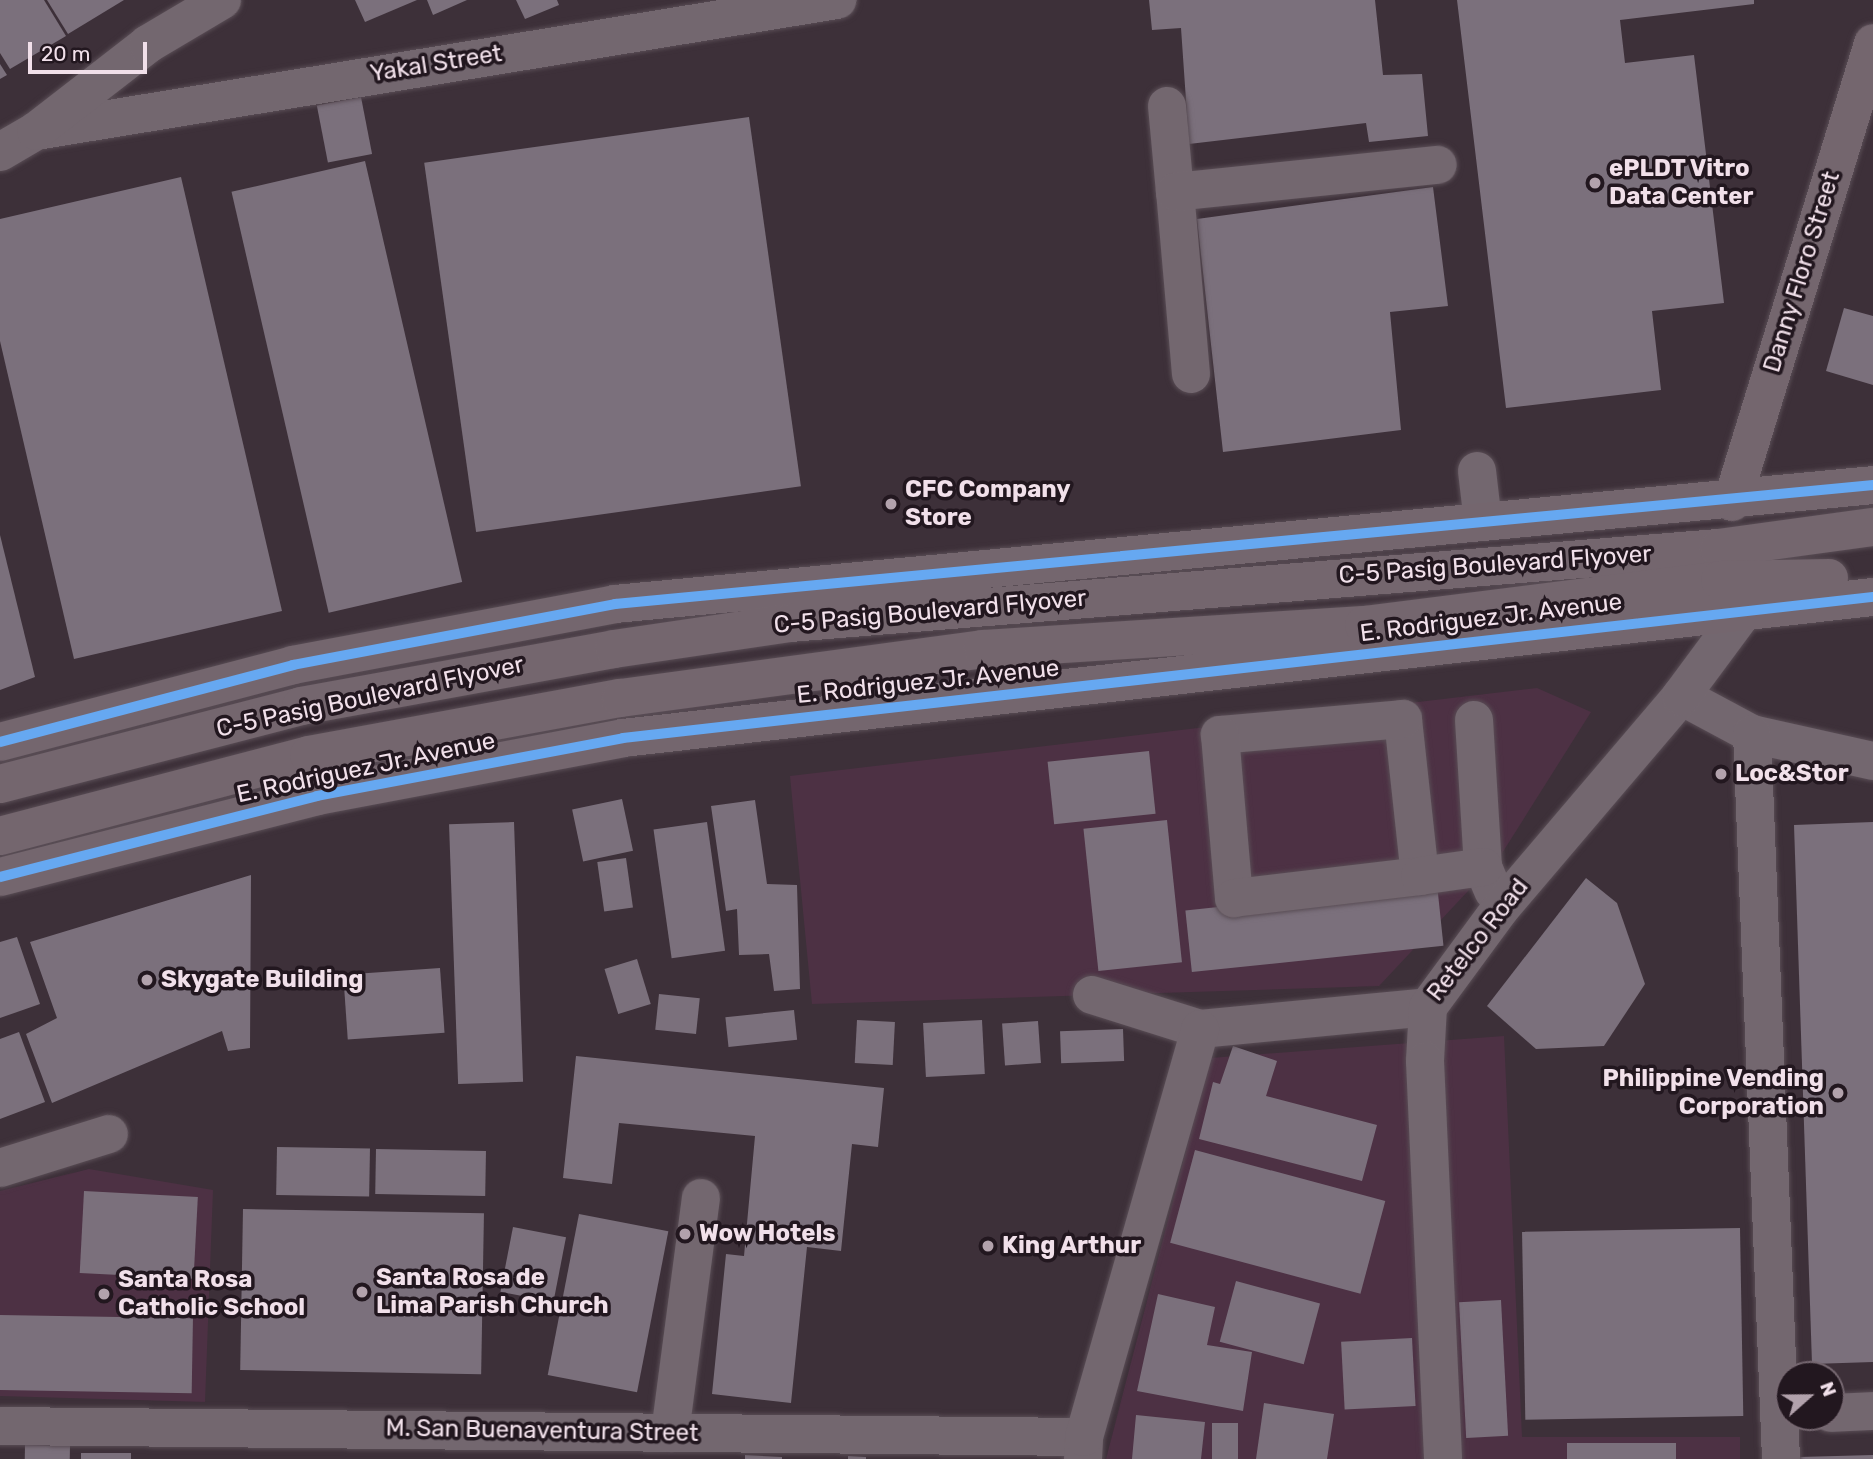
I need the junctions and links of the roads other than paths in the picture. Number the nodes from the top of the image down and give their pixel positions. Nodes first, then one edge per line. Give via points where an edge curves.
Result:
1 (222, 0) edge
2 (837, 0) edge
3 (1873, 43) edge
4 (1167, 106) dead end
5 (36, 131) junction
6 (0, 152) edge
7 (1438, 165) dead end
8 (1175, 192) junction
9 (1191, 374) dead end
10 (1477, 471) dead end
11 (1873, 485) edge
12 (1732, 502) junction
13 (1483, 522) junction
14 (1873, 527) edge
15 (1720, 564) junction
16 (1873, 577) edge
17 (1873, 597) edge
18 (1746, 608) junction
19 (1681, 696) junction
20 (1474, 720) dead end
21 (1752, 734) junction
22 (0, 742) edge
23 (1873, 761) edge
24 (0, 785) edge
25 (0, 836) edge
26 (1483, 867) junction
27 (1420, 876) junction
28 (0, 877) edge
29 (1500, 909) junction
30 (1092, 995) dead end
31 (1428, 1007) junction
32 (1200, 1029) junction
33 (110, 1134) dead end
34 (0, 1168) edge
35 (701, 1198) dead end
36 (1782, 1361) edge
37 (1873, 1411) edge
38 (1845, 1412) edge
39 (0, 1426) edge
40 (1783, 1431) edge
41 (670, 1433) junction
42 (291, 1444) edge
43 (557, 1446) edge
44 (774, 1446) edge
45 (1084, 1448) edge
46 (1443, 1459) edge
47 (1781, 1459) edge

1 - 5 street via 148,44
2 - 5 street, Yakal Street
3 - 12 main road, Danny Floro Street
4 - 8 street
5 - 6 street
7 - 8 street
8 - 9 street
10 - 13 street
11 - 12 main road
12 - 13 main road
13 - 22 main road via 615,604 293,665
14 - 15 main road, C-5 Pasig Boulevard Flyover
15 - 16 main road, C-5 Pasig Boulevard Flyover
15 - 24 main road, C-5 Pasig Boulevard Flyover via 790,623 614,649 302,706
15 - 25 main road, C-5 Pasig Boulevard Flyover via 1364,625 983,649 621,698 309,755
17 - 18 main road, E. Rodriguez Jr. Avenue
18 - 19 street, Retelco Road
18 - 28 main road, E. Rodriguez Jr. Avenue via 623,738 317,796
19 - 21 street
19 - 29 street, Retelco Road
20 - 26 street
21 - 23 street
21 - 36 street
26 - 27 street
26 - 29 street
27 - 27 street via 1234,898 1220,735 1403,719
29 - 31 street, Retelco Road
30 - 32 street, Retelco Road
31 - 32 street, Retelco Road
31 - 46 street via 1425,1061
32 - 45 street
33 - 34 street
35 - 41 street
37 - 38 street
39 - 42 street, M. San Buenaventura Street
40 - 47 street
41 - 43 street, M. San Buenaventura Street
41 - 44 street, M. San Buenaventura Street
42 - 43 street, M. San Buenaventura Street
44 - 45 street, M. San Buenaventura Street

